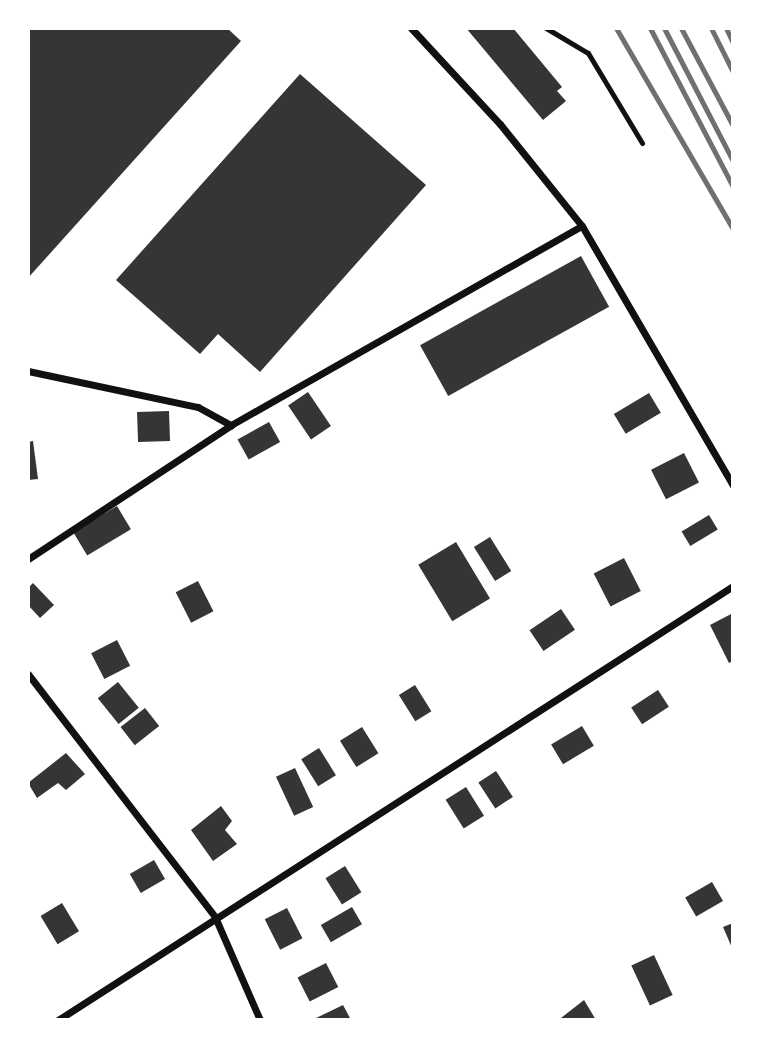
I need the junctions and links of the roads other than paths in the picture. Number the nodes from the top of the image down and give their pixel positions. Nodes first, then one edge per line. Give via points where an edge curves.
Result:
1 (411, 28) edge
2 (546, 28) edge
3 (642, 143) dead end
4 (582, 226) junction
5 (28, 371) edge
6 (231, 425) junction
7 (733, 485) edge
8 (28, 559) edge
9 (733, 586) edge
10 (28, 674) edge
11 (215, 917) junction
12 (58, 1020) edge
13 (260, 1020) edge

1 - 4 street via 500,124
2 - 3 lane via 588,53
4 - 6 street
4 - 7 street
5 - 6 street via 198,407
6 - 8 street
9 - 11 street
10 - 11 street
11 - 12 street
11 - 13 street

